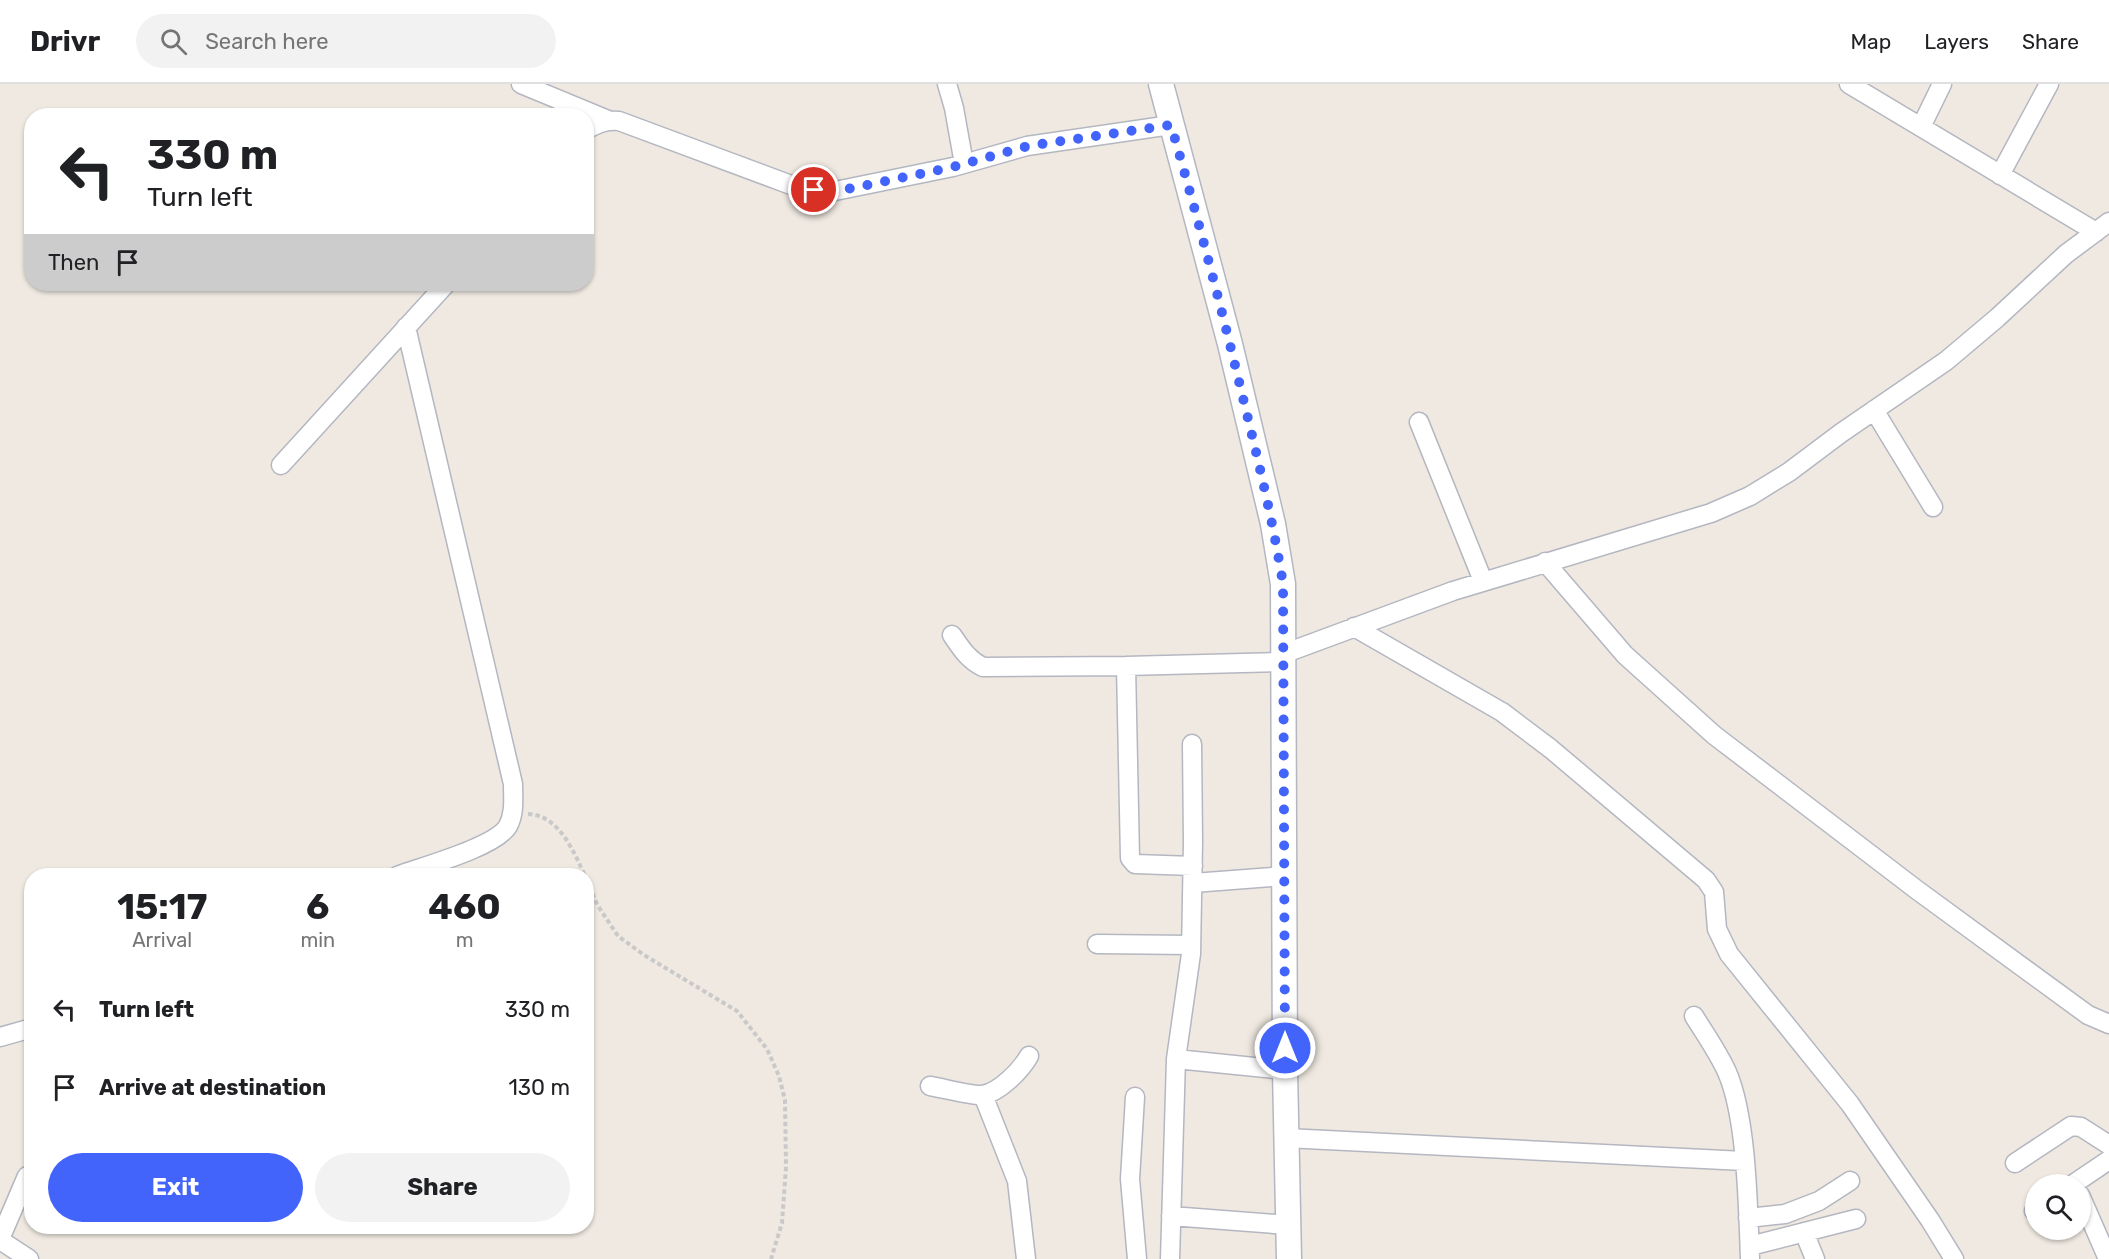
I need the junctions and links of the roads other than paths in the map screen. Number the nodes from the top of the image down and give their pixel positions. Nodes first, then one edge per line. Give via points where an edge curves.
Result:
1 (521, 84) edge
2 (947, 84) edge
3 (1161, 84) edge
4 (1849, 84) edge
5 (1942, 84) edge
6 (2049, 84) edge
7 (579, 108) edge
8 (594, 114) edge
9 (608, 120) junction
10 (594, 125) edge
11 (1171, 125) junction
12 (1921, 127) junction
13 (964, 164) junction
14 (2000, 174) junction
15 (2103, 227) edge
16 (439, 291) edge
17 (406, 327) junction
18 (1874, 410) junction
19 (1419, 422) dead end
20 (281, 465) dead end
21 (1933, 507) dead end
22 (1545, 562) junction
23 (1483, 582) junction
24 (1354, 627) junction
25 (952, 634) dead end
26 (1283, 658) junction
27 (1126, 666) junction
28 (1192, 744) dead end
29 (419, 868) edge
30 (1193, 874) junction
31 (1284, 876) junction
32 (1097, 944) dead end
33 (1191, 945) junction
34 (1694, 1016) dead end
35 (2109, 1024) edge
36 (24, 1030) edge
37 (0, 1037) edge
38 (1029, 1056) dead end
39 (1176, 1059) junction
40 (1285, 1070) junction
41 (930, 1086) dead end
42 (983, 1095) junction
43 (1135, 1097) dead end
44 (1286, 1138) junction
45 (2109, 1145) edge
46 (2109, 1160) edge
47 (1744, 1161) junction
48 (2015, 1163) dead end
49 (2091, 1175) edge
50 (1850, 1181) dead end
51 (24, 1183) edge
52 (1171, 1216) junction
53 (1748, 1218) junction
54 (1856, 1219) dead end
55 (2091, 1221) edge
56 (1288, 1225) junction
57 (1804, 1232) junction
58 (0, 1239) edge
59 (1750, 1253) edge
60 (29, 1259) edge
61 (1026, 1259) edge
62 (1137, 1259) edge
63 (1170, 1259) edge
64 (1289, 1259) edge
65 (1815, 1259) edge
66 (1954, 1259) edge
67 (2108, 1259) edge

1 - 7 street
2 - 13 street
3 - 11 main road
4 - 12 street
5 - 12 street
6 - 14 street
8 - 9 street
9 - 10 street
9 - 13 street via 633,124 791,185 814,190 853,188
11 - 13 street via 1028,146
11 - 26 main road via 1273,524 1283,584
12 - 14 street
14 - 15 street
15 - 18 street via 1946,361
16 - 17 street
17 - 20 street
17 - 29 street via 513,784 513,813 507,828 487,843
18 - 21 street
18 - 22 street via 1750,496 1711,513
19 - 23 street
22 - 23 street
22 - 35 street via 1625,654 1714,735 2078,1008
23 - 24 street
24 - 26 street
24 - 66 street via 1502,712 1706,880 1714,892 1717,929 1729,954 1850,1104
25 - 27 street via 967,656 983,667
26 - 27 street
26 - 31 main road
27 - 30 street via 1130,858 1135,864
28 - 30 street
30 - 31 street
30 - 33 street
31 - 40 main road
32 - 33 street
33 - 39 street
34 - 47 street via 1727,1073
36 - 37 street
38 - 42 street via 1022,1068
39 - 40 street
39 - 52 street
40 - 44 main road
41 - 42 street
42 - 61 street via 1017,1181
43 - 62 street via 1130,1179
44 - 47 street
44 - 56 main road
45 - 48 street via 2081,1127 2071,1126
46 - 49 street
47 - 53 street
50 - 53 street via 1819,1201 1785,1214
51 - 58 street
52 - 56 street
52 - 63 street
53 - 59 street
54 - 57 street
55 - 67 street
56 - 64 main road
57 - 59 street
57 - 65 street
58 - 60 street

